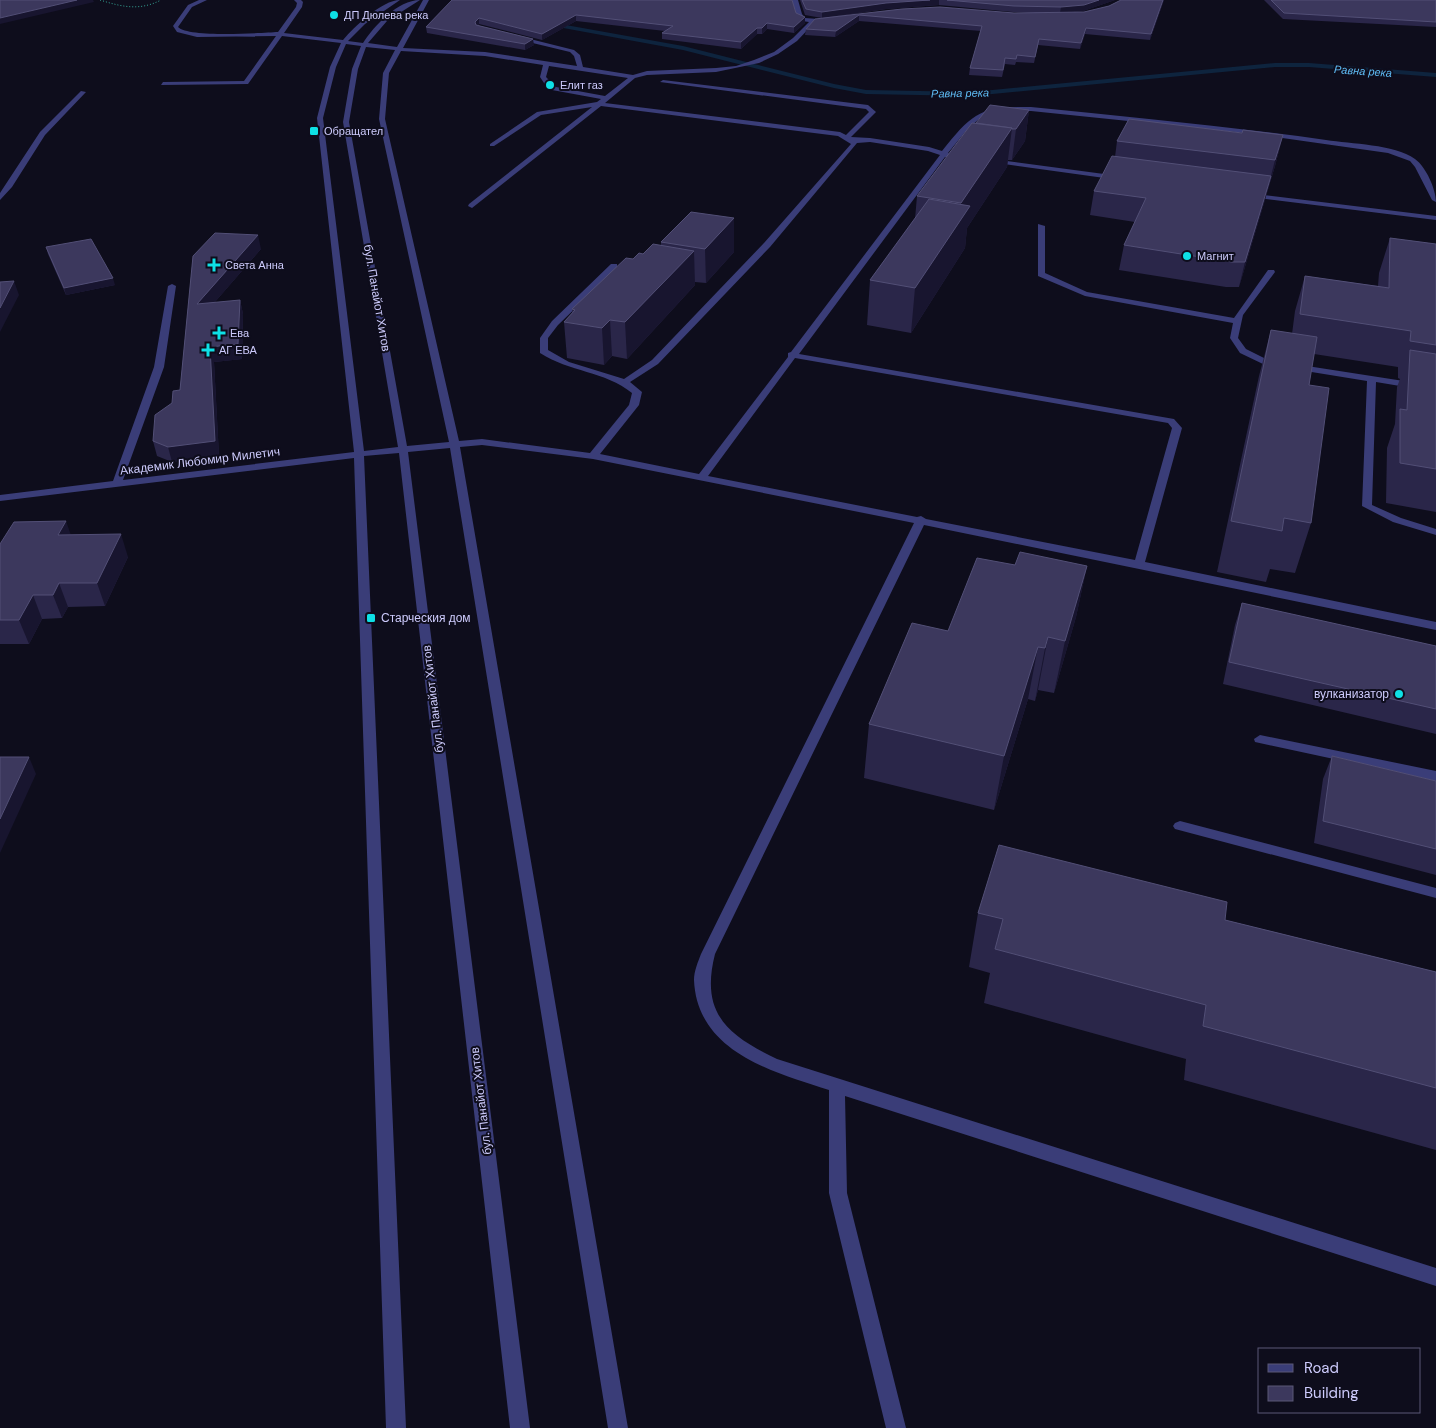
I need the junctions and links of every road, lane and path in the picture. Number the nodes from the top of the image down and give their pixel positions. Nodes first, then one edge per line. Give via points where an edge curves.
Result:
1 (100, 0) edge
2 (161, 0) edge
3 (204, 0) edge
4 (297, 0) edge
5 (397, 0) edge
6 (417, 0) edge
7 (426, 0) edge
8 (795, 0) edge
9 (835, 20) edge
10 (813, 21) junction
11 (281, 34) junction
12 (507, 35) edge
13 (344, 42) junction
14 (363, 45) junction
15 (400, 48) junction
16 (547, 63) junction
17 (580, 68) junction
18 (633, 77) junction
19 (663, 82) dead end
20 (163, 84) dead end
21 (83, 92) dead end
22 (602, 101) junction
23 (851, 139) junction
24 (492, 145) dead end
25 (943, 155) junction
26 (962, 158) edge
27 (982, 160) edge
28 (1127, 179) edge
29 (1244, 194) edge
30 (0, 198) edge
31 (1436, 200) edge
32 (472, 206) dead end
33 (1436, 218) edge
34 (1041, 226) dead end
35 (614, 266) edge
36 (1271, 272) dead end
37 (172, 286) dead end
38 (1238, 321) junction
39 (791, 355) junction
40 (1372, 380) junction
41 (626, 381) junction
42 (1436, 390) edge
43 (454, 444) junction
44 (403, 449) junction
45 (359, 454) junction
46 (593, 456) junction
47 (702, 477) junction
48 (117, 483) junction
49 (0, 498) edge
50 (920, 520) junction
51 (1436, 532) edge
52 (1139, 564) junction
53 (1436, 626) edge
54 (1260, 739) dead end
55 (1436, 776) edge
56 (1180, 826) dead end
57 (1436, 893) edge
58 (837, 1086) junction
59 (1436, 1277) edge
60 (396, 1428) edge
61 (520, 1428) edge
62 (618, 1428) edge
63 (896, 1428) edge

1 - 2 path via 140,8
3 - 11 street via 190,6 175,28 197,35
4 - 11 street via 299,7
5 - 13 street via 368,18
6 - 14 street, бул. Панайот Хитов via 382,22
7 - 15 street
8 - 10 street via 799,15 804,20
9 - 10 street
10 - 18 street via 796,38 757,62 740,68 647,73
11 - 13 street
11 - 20 street via 246,83
12 - 17 street via 572,51 577,55
13 - 14 street
13 - 45 street via 334,65 320,118
14 - 15 street
14 - 44 street, бул. Панайот Хитов via 352,76 346,122
15 - 16 street via 485,54
15 - 43 street via 386,73 382,119
16 - 17 street
16 - 22 street via 543,78 548,85
17 - 18 street
18 - 22 street
19 - 23 street via 868,107 873,112
21 - 30 street via 58,113 30,149
22 - 23 street via 840,134
22 - 24 street via 539,113
22 - 32 street
23 - 25 street via 929,149
23 - 41 street via 854,144 766,245 654,362
25 - 26 street
25 - 31 street via 977,115 1001,109 1032,109 1255,132 1389,151 1418,166
25 - 39 street
27 - 28 street
29 - 33 street
34 - 38 street via 1041,274 1067,287 1085,294
35 - 41 street via 555,323 544,338 543,352 556,362
36 - 38 street via 1239,315
37 - 48 street via 159,367
38 - 40 street via 1234,338 1243,351 1253,357 1281,365
39 - 47 street
39 - 52 street via 1172,421 1176,428
40 - 42 street
40 - 51 street via 1367,506 1397,520
41 - 46 street via 638,392 634,405
43 - 44 street, Академик Любомир Милетич
43 - 46 street, Академик Любомир Милетич via 482,442
43 - 62 street
44 - 45 street, Академик Любомир Милетич
44 - 61 street, бул. Панайот Хитов
45 - 48 street, Академик Любомир Милетич
45 - 60 street
46 - 47 street, Академик Любомир Милетич
47 - 50 street, Академик Любомир Милетич
48 - 49 street, Академик Любомир Милетич
50 - 52 street, Академик Любомир Милетич
50 - 58 street via 708,954 702,979 705,1006 720,1030 743,1050
52 - 53 street, Академик Любомир Милетич
54 - 55 street
56 - 57 street
58 - 59 street
58 - 63 street via 838,1193

